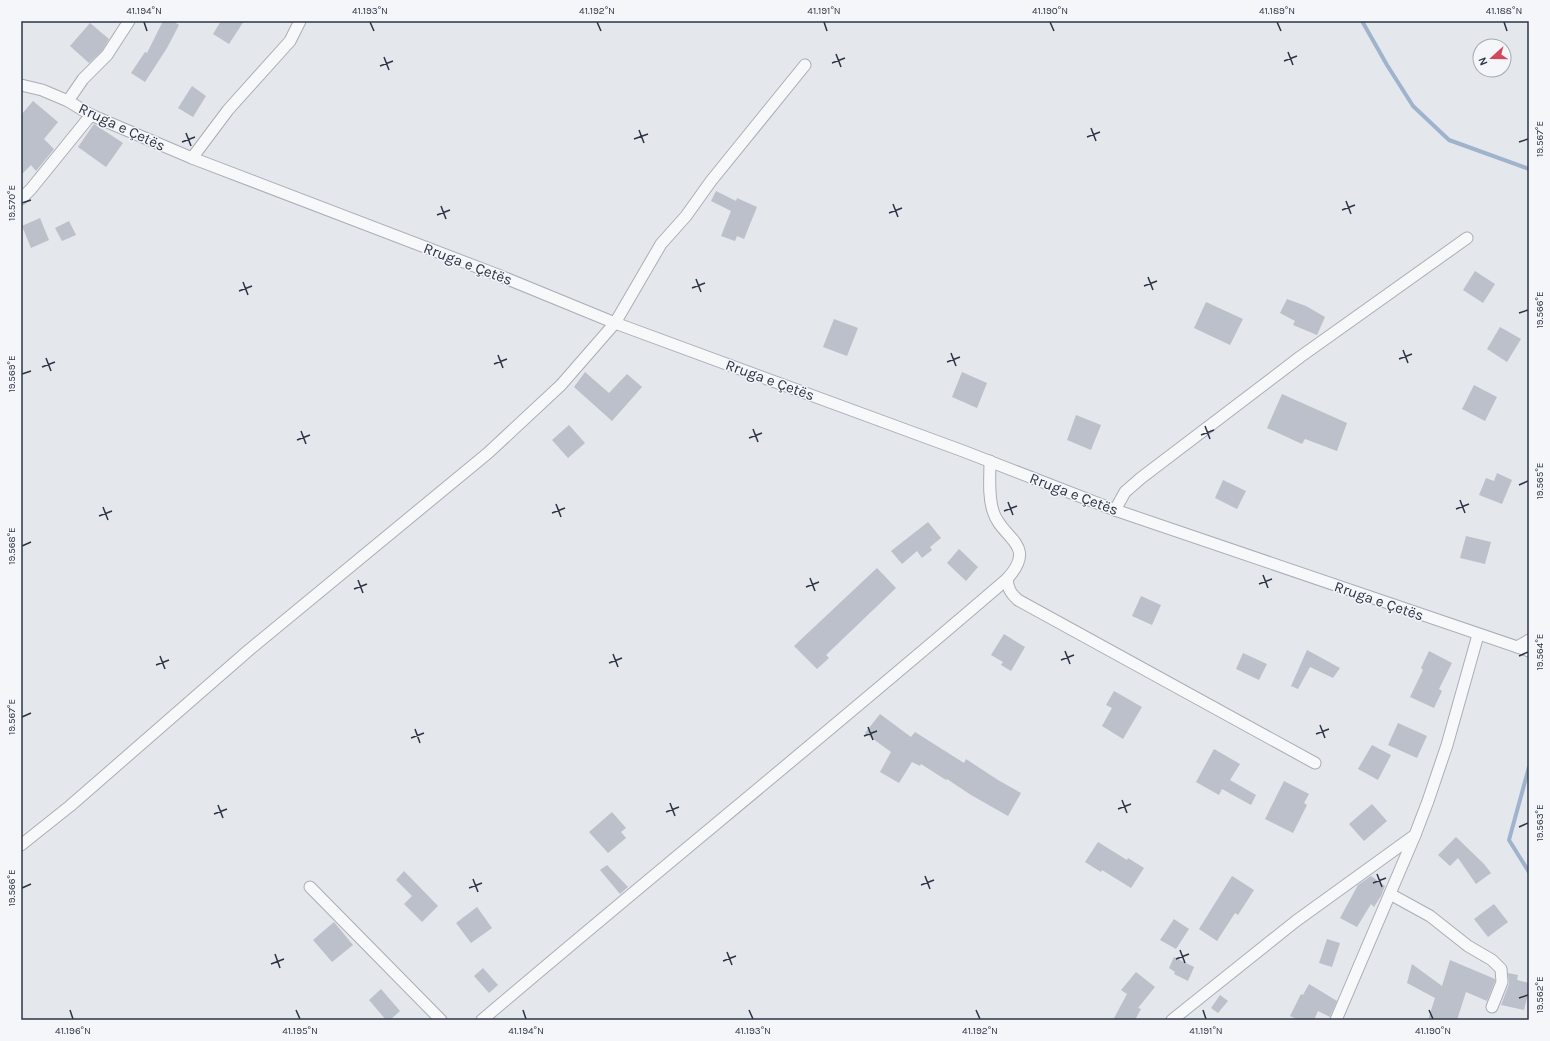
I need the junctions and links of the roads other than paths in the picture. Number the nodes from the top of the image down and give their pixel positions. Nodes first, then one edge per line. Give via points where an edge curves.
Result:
1 (129, 21) edge
2 (300, 21) edge
3 (805, 65) dead end
4 (21, 86) edge
5 (68, 101) junction
6 (91, 115) junction
7 (192, 158) junction
8 (21, 199) edge
9 (1466, 238) dead end
10 (615, 323) junction
11 (990, 461) junction
12 (1115, 510) junction
13 (1007, 579) junction
14 (1478, 635) junction
15 (1529, 640) edge
16 (1516, 647) junction
17 (1529, 651) edge
18 (1315, 763) dead end
19 (1415, 835) junction
20 (21, 845) edge
21 (310, 887) dead end
22 (1390, 894) junction
23 (1492, 1007) dead end
24 (441, 1020) edge
25 (482, 1020) edge
26 (1172, 1020) edge
27 (1336, 1020) edge

1 - 5 street via 107,55 84,79
2 - 7 street via 290,41 228,110
3 - 10 street via 661,244
4 - 5 street, Rruga e Çetës via 42,90
5 - 6 street, Rruga e Çetës
6 - 7 street, Rruga e Çetës
6 - 8 street
7 - 10 street, Rruga e Çetës via 498,275
9 - 12 street via 1300,357 1141,478 1125,492
10 - 11 street, Rruga e Çetës
10 - 20 street via 561,385 488,453 249,650 70,806
11 - 12 street, Rruga e Çetës
11 - 13 street via 993,510 997,520 1017,544 1019,554 1014,572
12 - 14 street, Rruga e Çetës
13 - 18 street via 1011,595 1018,600
13 - 25 street via 890,680 654,874
14 - 16 street, Rruga e Çetës
14 - 19 street via 1447,745
15 - 16 street
16 - 17 street, Rruga e Çetës
19 - 22 street
19 - 26 street via 1296,921
21 - 24 street
22 - 23 street via 1430,916 1501,969 1502,982
22 - 27 street

